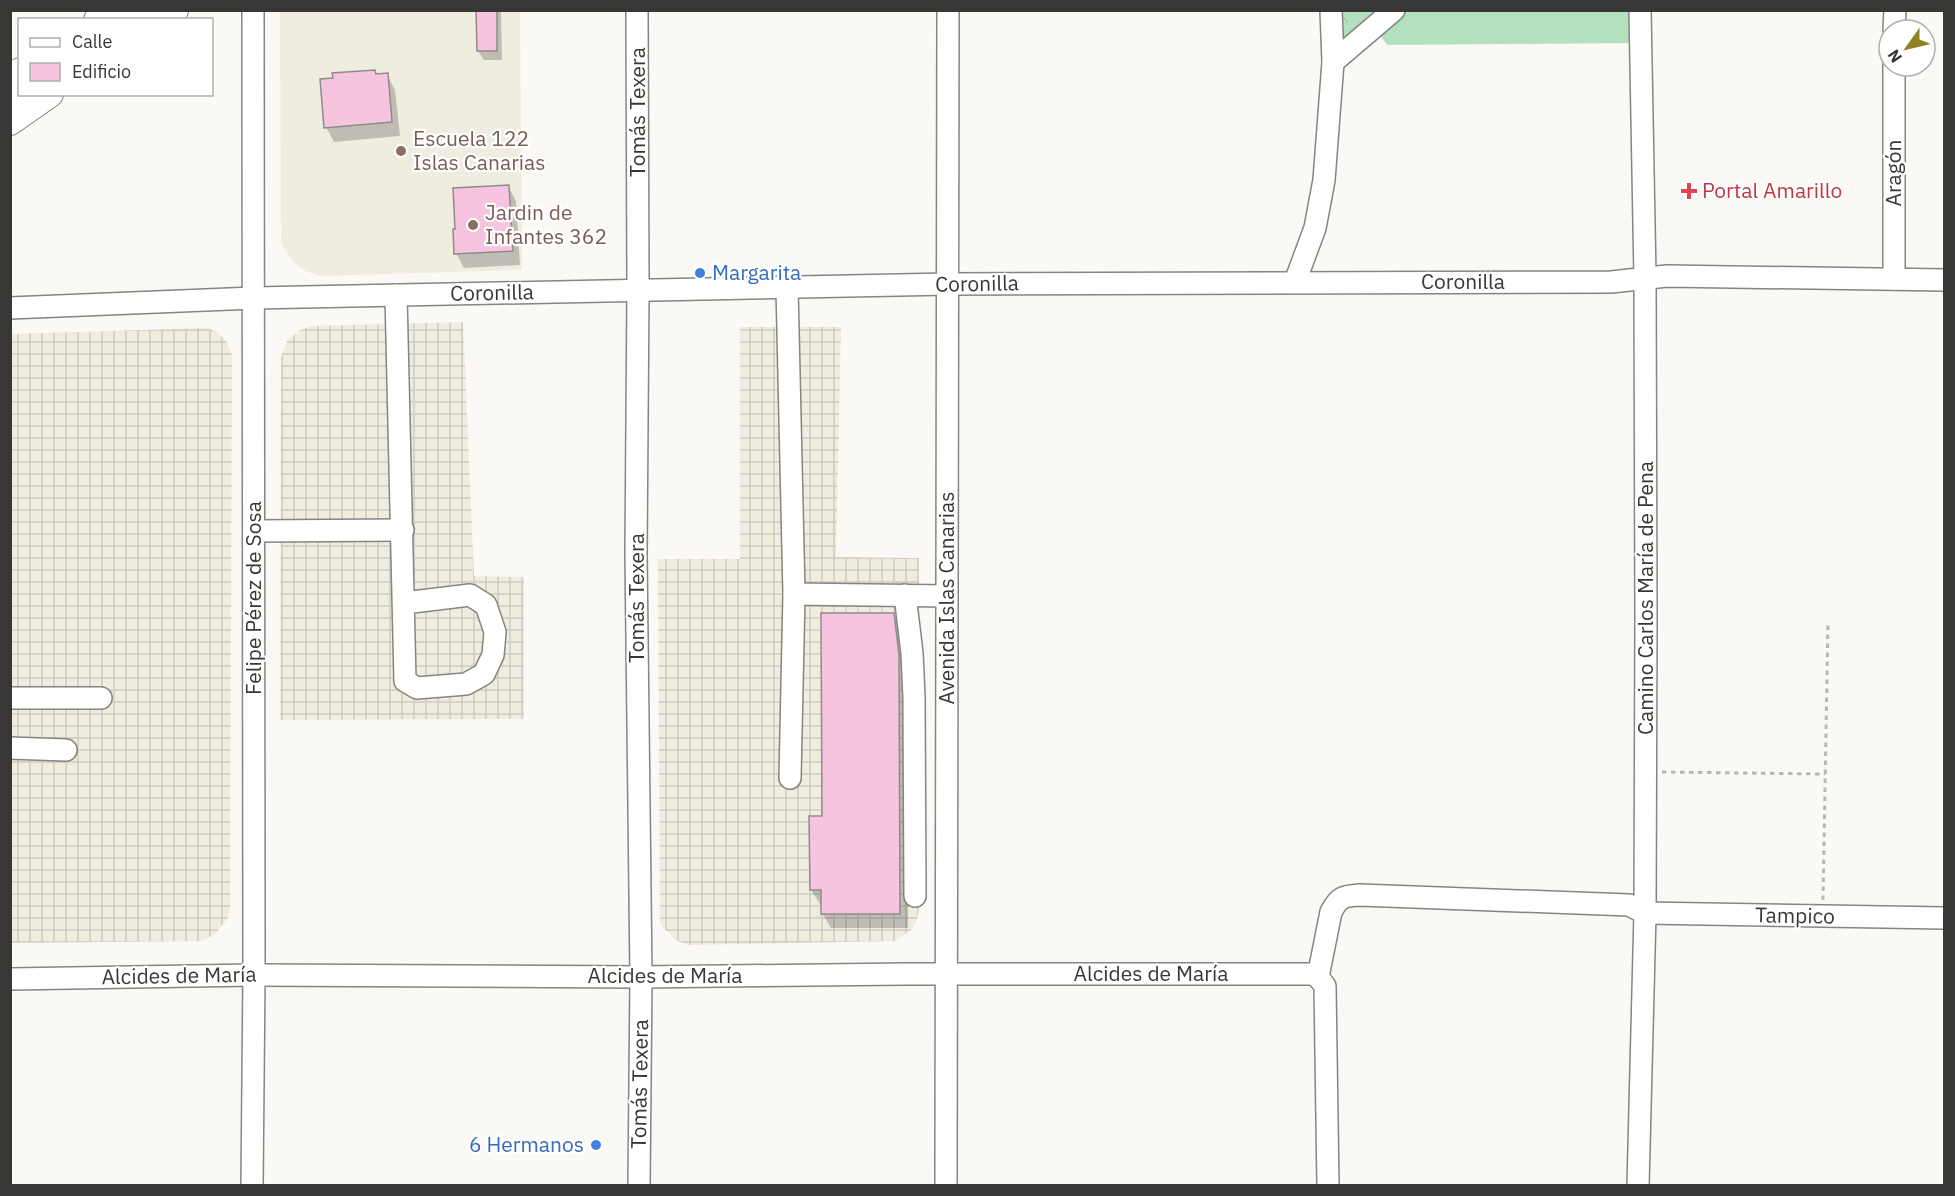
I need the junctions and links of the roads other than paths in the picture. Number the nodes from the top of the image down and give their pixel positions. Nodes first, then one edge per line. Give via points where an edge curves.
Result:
1 (253, 10) edge
2 (637, 10) edge
3 (948, 10) edge
4 (1331, 10) edge
5 (1394, 10) edge
6 (1640, 10) edge
7 (1334, 62) junction
8 (1894, 78) edge
9 (47, 96) edge
10 (10, 122) edge
11 (1645, 278) junction
12 (1894, 279) junction
13 (1944, 280) edge
14 (1295, 282) junction
15 (948, 284) junction
16 (787, 287) junction
17 (638, 290) junction
18 (396, 295) junction
19 (254, 298) junction
20 (10, 308) edge
21 (403, 530) junction
22 (254, 531) junction
23 (794, 594) junction
24 (905, 595) junction
25 (947, 596) junction
26 (404, 603) junction
27 (10, 698) edge
28 (101, 698) dead end
29 (10, 748) edge
30 (66, 750) dead end
31 (790, 778) dead end
32 (915, 896) dead end
33 (1645, 913) junction
34 (1944, 918) edge
35 (946, 974) junction
36 (254, 975) junction
37 (1318, 976) junction
38 (641, 977) junction
39 (10, 979) edge
40 (252, 1185) edge
41 (639, 1185) edge
42 (946, 1185) edge
43 (1328, 1185) edge
44 (1638, 1185) edge

1 - 19 street, Felipe Pérez de Sosa
2 - 17 street, Tomás Texera
3 - 15 street, Avenida Islas Canarias
4 - 7 street
5 - 7 street
6 - 11 street, Camino Carlos María de Pena
7 - 14 street via 1321,202
8 - 12 street, Aragón
9 - 10 main road
11 - 12 street, Coronilla
11 - 14 street, Coronilla via 1611,282
11 - 33 street, Camino Carlos María de Pena
12 - 13 street, Coronilla
14 - 15 street, Coronilla
15 - 16 street, Coronilla
15 - 25 street, Avenida Islas Canarias
16 - 17 street, Coronilla
16 - 23 street
17 - 18 street, Coronilla
17 - 38 street, Tomás Texera via 636,566
18 - 19 street, Coronilla
18 - 21 street
19 - 20 street, Coronilla
19 - 22 street, Felipe Pérez de Sosa
21 - 22 street
21 - 26 street
22 - 36 street, Felipe Pérez de Sosa
23 - 24 street
23 - 31 street
24 - 25 street
24 - 32 street via 914,697
25 - 35 street, Avenida Islas Canarias
26 - 26 street via 405,681 417,688 466,684 484,674 493,655 495,632 486,604 470,595
27 - 28 street
29 - 30 street
33 - 34 street, Tampico
33 - 37 street, Tampico via 1629,905 1344,896 1330,912
33 - 44 street, Camino Carlos María de Pena
35 - 37 street, Alcides de María
35 - 38 street, Alcides de María
35 - 42 street, Avenida Islas Canarias
36 - 38 street, Alcides de María
36 - 39 street, Alcides de María
36 - 40 street, Felipe Pérez de Sosa
37 - 43 street via 1325,986
38 - 41 street, Tomás Texera

